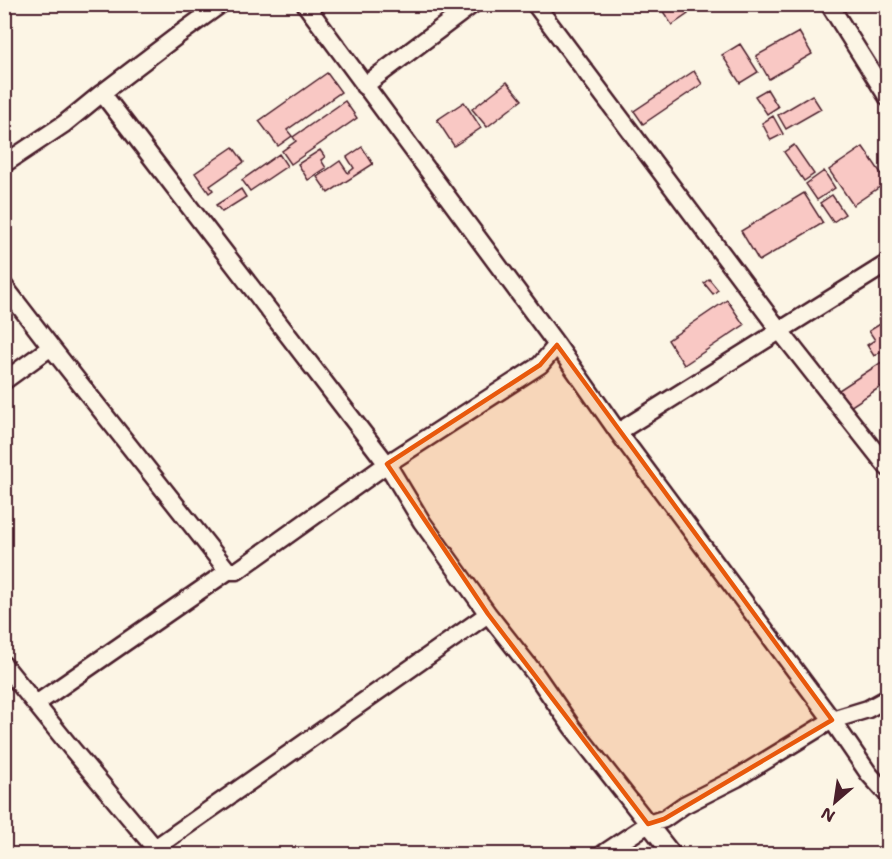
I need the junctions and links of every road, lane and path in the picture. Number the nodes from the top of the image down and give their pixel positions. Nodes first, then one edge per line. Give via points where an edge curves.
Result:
1 (221, 4) edge
2 (305, 4) edge
3 (473, 4) edge
4 (535, 4) edge
5 (829, 4) edge
6 (364, 86) junction
7 (102, 93) junction
8 (888, 98) edge
9 (4, 164) edge
10 (888, 262) edge
11 (4, 286) edge
12 (780, 331) junction
13 (557, 345) junction
14 (51, 346) junction
15 (4, 381) edge
16 (618, 432) junction
17 (387, 464) junction
18 (888, 468) edge
19 (228, 571) junction
20 (488, 614) junction
21 (4, 665) edge
22 (888, 698) edge
23 (36, 704) junction
24 (832, 720) junction
25 (888, 795) edge
26 (648, 824) junction
27 (157, 851) edge
28 (603, 855) edge
29 (672, 855) edge

1 - 7 street
2 - 6 street
3 - 6 street
4 - 12 street
5 - 8 street
6 - 13 street
7 - 9 street
7 - 17 street
10 - 12 street
11 - 14 street
12 - 16 street
12 - 18 street
13 - 16 street
13 - 17 street via 540,365
14 - 15 street
14 - 19 street
16 - 24 street
17 - 19 street via 237,571
17 - 20 street via 422,522
19 - 23 street
20 - 26 street
20 - 27 street
21 - 23 street
22 - 24 street
23 - 27 street
24 - 25 street
24 - 26 street via 737,778
26 - 28 street
26 - 29 street

